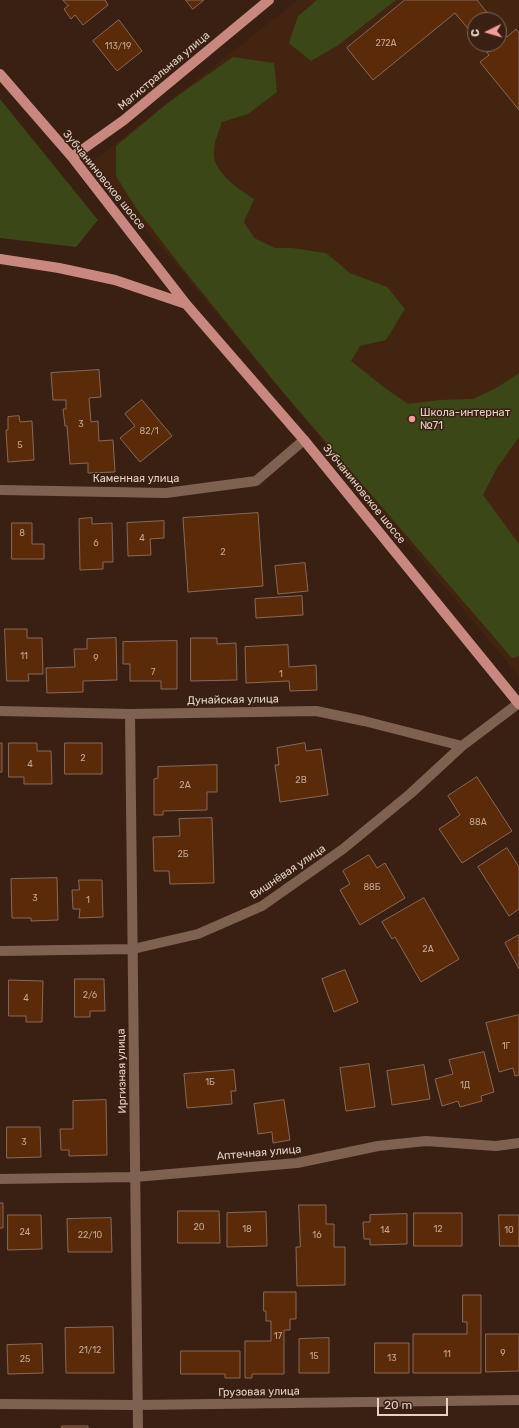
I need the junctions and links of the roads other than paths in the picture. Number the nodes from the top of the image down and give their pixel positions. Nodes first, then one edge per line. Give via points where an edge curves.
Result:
1 (269, 0) edge
2 (0, 74) edge
3 (72, 157) junction
4 (0, 259) edge
5 (186, 304) junction
6 (304, 440) junction
7 (0, 490) edge
8 (519, 703) edge
9 (0, 711) edge
10 (130, 714) junction
11 (462, 746) junction
12 (133, 948) junction
13 (0, 951) edge
14 (519, 1144) edge
15 (135, 1177) junction
16 (0, 1179) edge
17 (519, 1400) edge
18 (0, 1404) edge
19 (138, 1405) junction
20 (138, 1428) edge

1 - 3 main road, Магистральная улица via 124,120
2 - 3 main road, Зубчаниновское шоссе
3 - 5 main road, Зубчаниновское шоссе
4 - 5 main road via 115,280
5 - 6 main road, Зубчаниновское шоссе
6 - 7 street, Каменная улица via 256,481 166,494
6 - 8 main road, Зубчаниновское шоссе
8 - 11 street, Вишнёвая улица
9 - 10 street, Дунайская улица
10 - 11 street, Дунайская улица via 316,711
10 - 12 street, Иргизная улица
11 - 12 street, Вишнёвая улица via 410,794 343,849 262,906 198,934
12 - 13 street, Вишнёвая улица
12 - 15 street, Иргизная улица
14 - 15 street, Аптечная улица via 496,1146 426,1141 378,1146 297,1163
15 - 16 street, Аптечная улица
15 - 19 street, Иргизная улица
17 - 19 street, Грузовая улица
18 - 19 street, Грузовая улица
19 - 20 street, Иргизная улица

